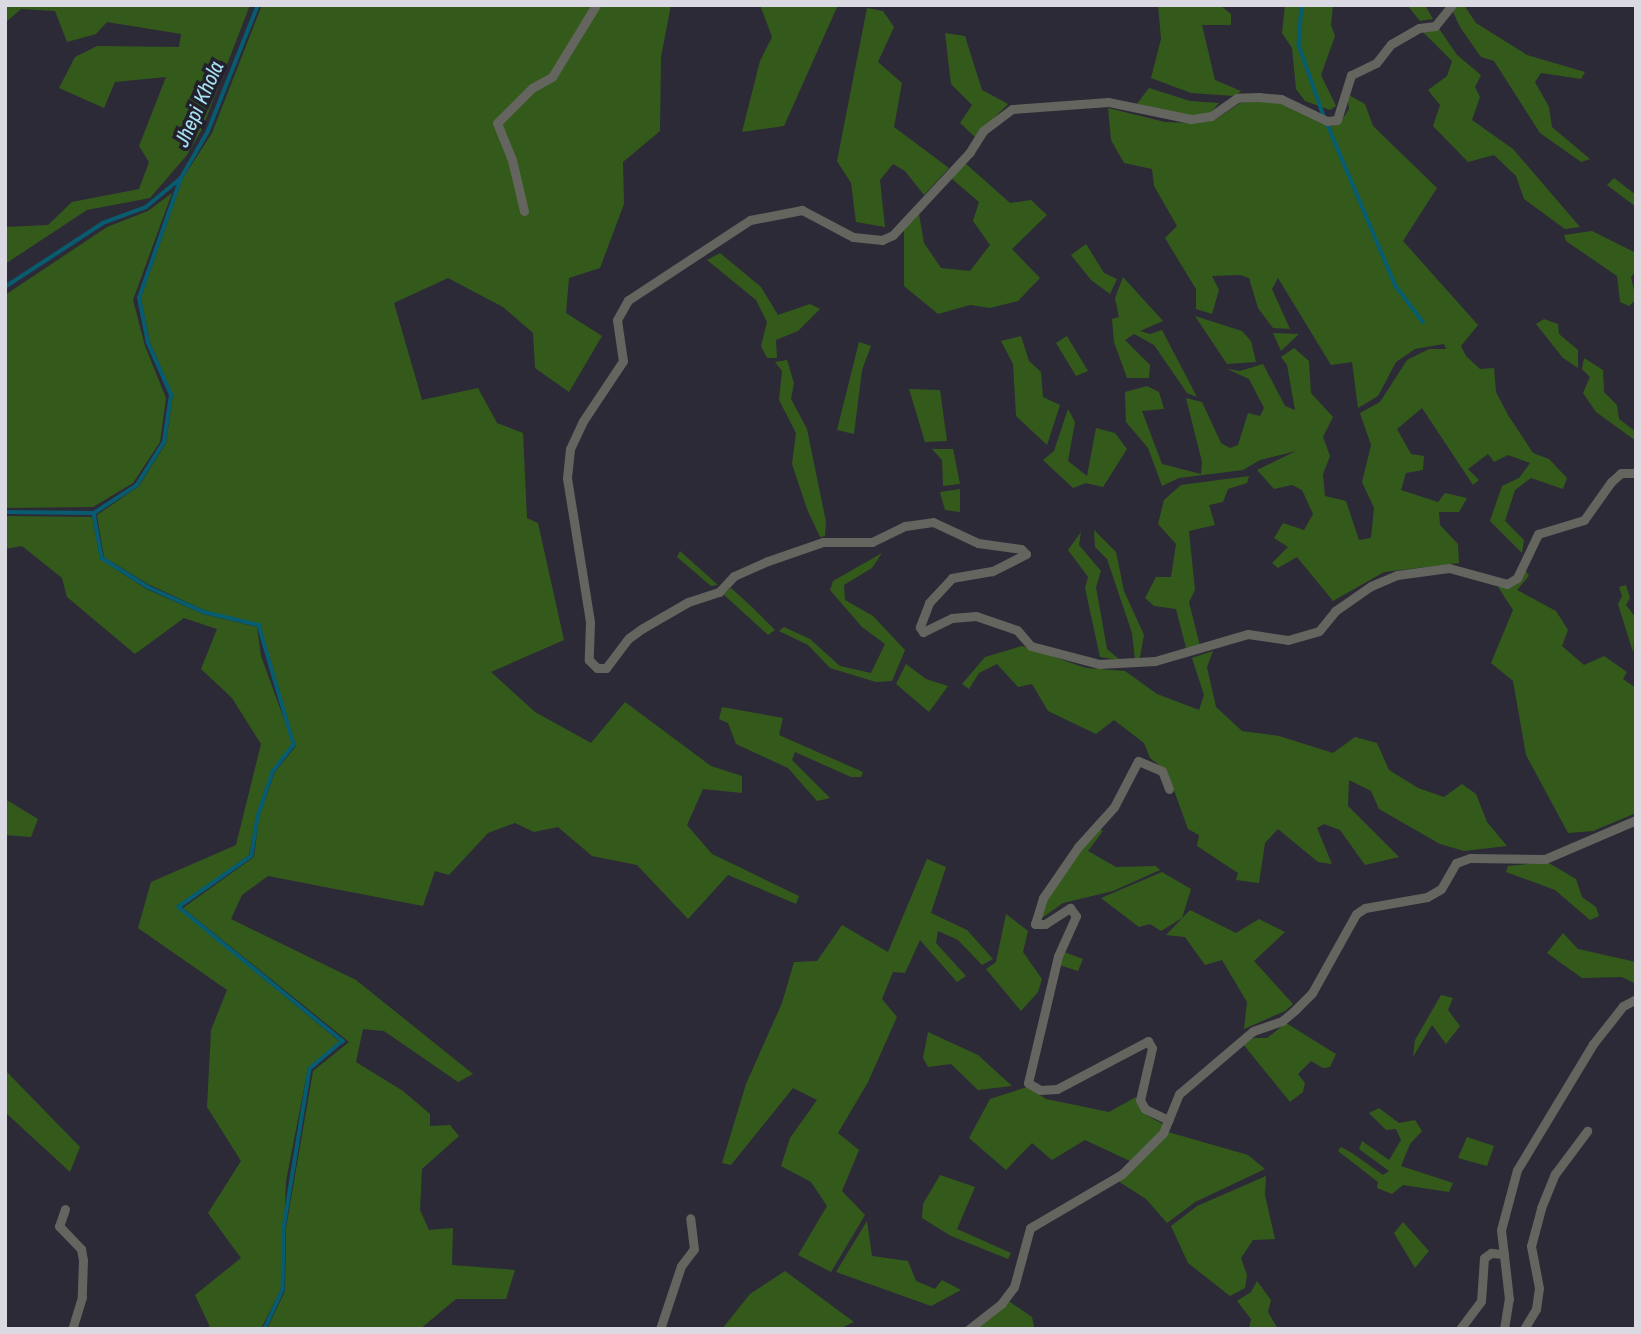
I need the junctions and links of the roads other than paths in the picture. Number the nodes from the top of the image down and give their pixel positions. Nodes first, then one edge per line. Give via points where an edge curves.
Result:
1 (596, 5) edge
2 (1452, 5) edge
3 (524, 211) dead end
4 (1636, 473) edge
5 (1169, 789) dead end
6 (1636, 820) edge
7 (1636, 999) edge
8 (1169, 1120) junction
9 (1587, 1131) dead end
10 (65, 1209) dead end
11 (690, 1218) dead end
12 (1504, 1254) junction
13 (72, 1329) edge
14 (660, 1329) edge
15 (969, 1329) edge
16 (1460, 1329) edge
17 (1504, 1329) edge
18 (1524, 1329) edge

1 - 3 street via 552,77 533,88 497,123
2 - 4 street via 1435,26 1419,28 1391,44 1376,63 1351,75 1337,120 1327,121 1280,99 1260,97 1237,98 1211,116 1191,119 1108,102 1012,109 984,131 893,235 882,240 853,237 802,210 750,220 628,300 617,320 623,361 570,449 567,478 590,622 589,660 597,668 606,668 643,628 719,592 734,576 768,561 823,542 872,542 894,530 925,523 942,524 978,543 1021,549 1026,554 999,569 952,578 929,603 920,627 923,632 952,618 976,616 1017,629 1025,636 1023,642 1051,653 1127,664 1155,661 1248,634 1297,638 1319,631 1335,611 1371,586 1397,575 1449,568 1507,584 1517,578 1538,534 1584,520 1611,482 1622,473
5 - 8 street via 1162,771 1138,761 1114,807 1078,847 1043,898 1035,924 1070,908 1076,916 1058,956 1028,1083 1040,1090 1057,1089 1148,1041 1152,1048 1140,1100 1145,1109
6 - 8 street via 1545,859 1456,863 1441,889 1427,897 1365,908 1347,926 1312,993 1282,1021 1253,1031 1179,1094
7 - 12 street via 1623,1006 1593,1044 1527,1149 1504,1209
8 - 15 street via 1156,1143 1122,1174 1030,1228 1014,1287 1001,1304
9 - 18 street via 1555,1174 1541,1208 1531,1246 1539,1287 1536,1308
10 - 13 street via 59,1226 81,1249 83,1260 82,1297
11 - 14 street via 694,1249 681,1266
12 - 16 street via 1490,1253 1485,1258 1481,1301
12 - 17 street via 1509,1299

